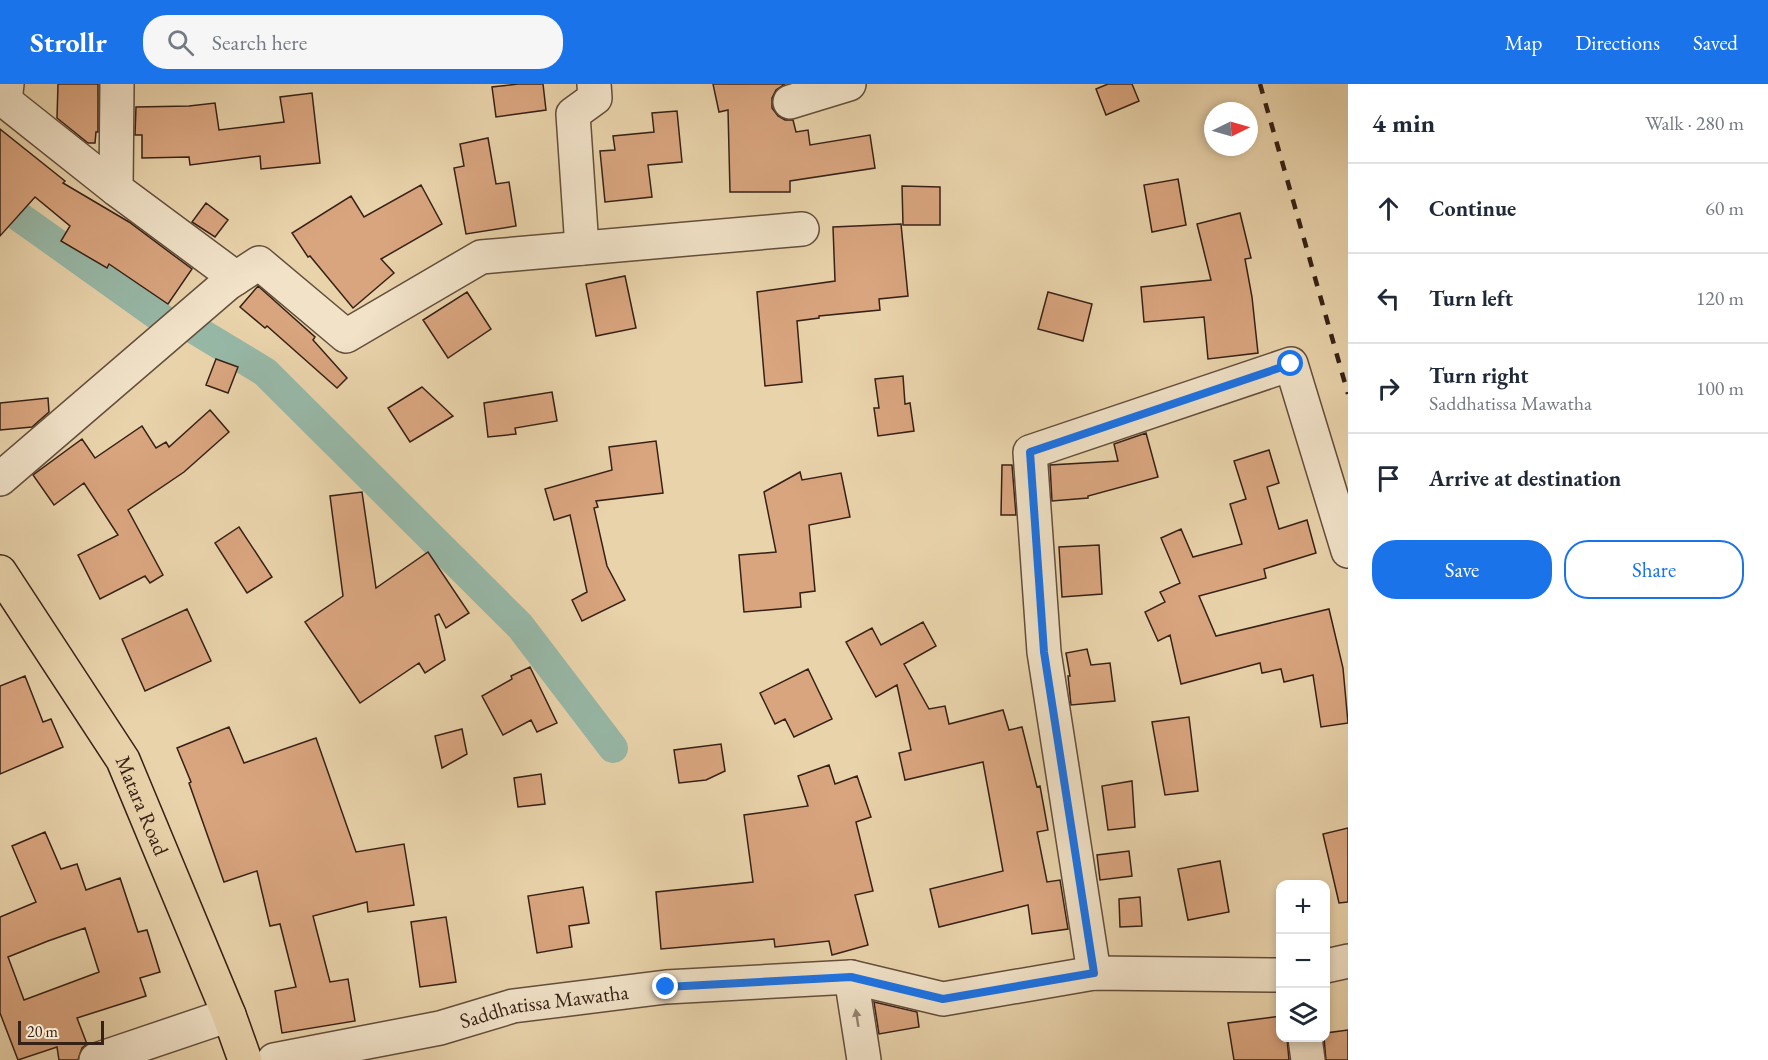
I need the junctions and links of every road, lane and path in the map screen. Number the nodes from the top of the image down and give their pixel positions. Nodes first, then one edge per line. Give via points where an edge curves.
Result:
1 (7, 84) edge
2 (117, 84) edge
3 (594, 84) edge
4 (849, 84) edge
5 (790, 102) dead end
6 (116, 189) junction
7 (802, 229) dead end
8 (582, 248) junction
9 (236, 278) junction
10 (0, 479) edge
11 (1348, 551) edge
12 (0, 572) edge
13 (1348, 962) edge
14 (1330, 965) edge
15 (1094, 973) junction
16 (1276, 975) edge
17 (851, 977) junction
18 (229, 1015) junction
19 (1306, 1042) edge
20 (96, 1060) edge
21 (245, 1060) edge
22 (274, 1060) edge
23 (864, 1060) edge
24 (1308, 1060) edge

1 - 6 street via 5,101
2 - 6 street
3 - 8 street via 595,98 573,114
4 - 5 street
6 - 9 street
7 - 8 street
8 - 9 street via 481,257 346,336 259,263
9 - 10 street
11 - 15 street via 1291,364 1030,452 1044,652
12 - 18 highway, Matara Road via 123,760
13 - 14 street
15 - 16 street, Saddhatissa Mawatha
15 - 17 street, Saddhatissa Mawatha via 943,999
17 - 22 street, Saddhatissa Mawatha via 666,987 513,1006 440,1028
23 -> 17 street
18 - 20 street
18 - 21 highway, Matara Road
19 - 24 street

